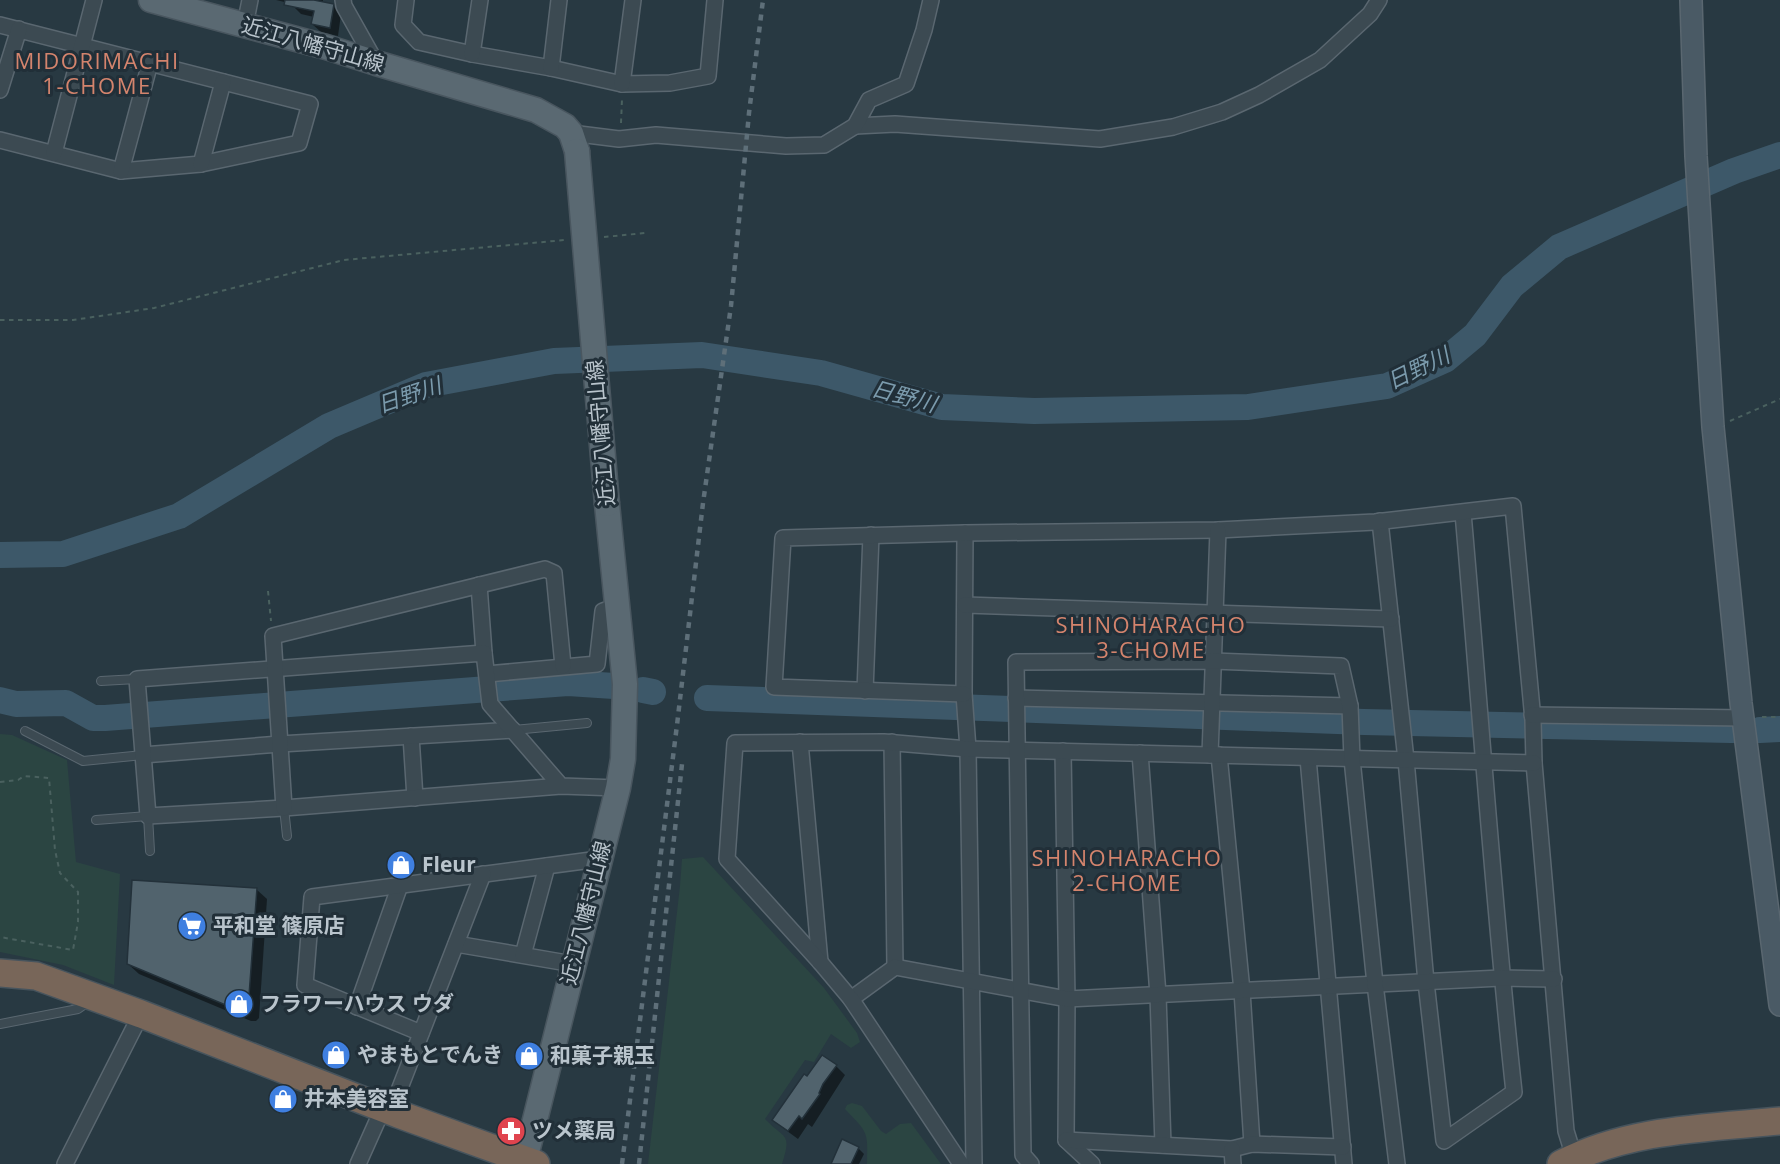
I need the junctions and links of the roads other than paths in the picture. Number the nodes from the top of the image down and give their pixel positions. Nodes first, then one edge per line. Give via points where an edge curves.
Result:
1 (94, 0) edge
2 (151, 0) edge
3 (250, 0) edge
4 (343, 0) edge
5 (406, 0) edge
6 (480, 0) edge
7 (559, 0) edge
8 (633, 0) edge
9 (715, 0) edge
10 (1379, 0) edge
11 (1691, 0) edge
12 (928, 1) edge
13 (177, 3) edge
14 (0, 25) edge
15 (245, 25) junction
16 (19, 30) junction
17 (82, 46) junction
18 (472, 54) junction
19 (150, 63) junction
20 (376, 63) junction
21 (551, 68) junction
22 (223, 82) junction
23 (622, 87) junction
24 (0, 90) edge
25 (855, 126) junction
26 (0, 140) edge
27 (574, 142) junction
28 (54, 153) junction
29 (201, 164) junction
30 (121, 171) junction
31 (1463, 513) junction
32 (1380, 521) junction
33 (1218, 530) junction
34 (966, 533) junction
35 (871, 535) junction
36 (479, 585) junction
37 (965, 605) junction
38 (617, 606) junction
39 (1214, 614) junction
40 (1391, 619) junction
41 (484, 653) junction
42 (1213, 662) junction
43 (563, 666) junction
44 (274, 668) junction
45 (488, 677) junction
46 (137, 679) junction
47 (101, 681) dead end
48 (865, 691) junction
49 (965, 703) junction
50 (1017, 705) junction
51 (1743, 710) junction
52 (1212, 712) junction
53 (1350, 716) junction
54 (1533, 722) junction
55 (587, 723) dead end
56 (513, 730) junction
57 (26, 731) dead end
58 (411, 736) junction
59 (800, 742) junction
60 (892, 742) junction
61 (280, 744) junction
62 (968, 749) junction
63 (1018, 750) junction
64 (1063, 751) junction
65 (1140, 753) junction
66 (143, 755) junction
67 (1215, 755) junction
68 (1308, 758) junction
69 (1352, 759) junction
70 (1406, 760) junction
71 (1484, 762) junction
72 (1534, 763) junction
73 (561, 786) junction
74 (618, 788) junction
75 (415, 798) junction
76 (284, 808) junction
77 (148, 816) junction
78 (96, 820) dead end
79 (287, 836) dead end
80 (150, 851) dead end
81 (600, 859) junction
82 (548, 866) junction
83 (483, 874) junction
84 (400, 885) junction
85 (456, 944) junction
86 (523, 955) junction
87 (820, 962) junction
88 (573, 964) junction
89 (895, 968) junction
90 (0, 973) edge
91 (1502, 978) junction
92 (1554, 979) junction
93 (971, 982) junction
94 (1426, 982) junction
95 (1375, 984) junction
96 (1328, 986) junction
97 (1020, 990) junction
98 (1242, 991) junction
99 (1158, 994) junction
100 (95, 997) junction
101 (851, 999) junction
102 (1066, 999) junction
103 (1780, 1005) edge
104 (357, 1006) junction
105 (141, 1014) junction
106 (0, 1024) edge
107 (421, 1033) junction
108 (387, 1110) junction
109 (1780, 1121) edge
110 (1066, 1140) junction
111 (1252, 1144) junction
112 (1163, 1145) junction
113 (1343, 1147) junction
114 (1232, 1156) edge
115 (1567, 1161) edge
116 (528, 1162) edge
117 (65, 1164) edge
118 (358, 1164) edge
119 (960, 1164) edge
120 (974, 1164) edge
121 (1031, 1164) edge
122 (1092, 1164) edge
123 (1344, 1164) edge
124 (1397, 1164) edge

1 - 17 street
2 - 13 main road, 近江八幡守山線
3 - 15 street
4 - 20 street
5 - 18 street via 403,25 419,42
6 - 18 street
7 - 21 street
8 - 23 street
9 - 23 street via 708,76
10 - 25 street via 1370,14 1320,60 1222,112 1173,127 1100,139 895,124
11 - 51 street via 1696,156 1714,429
12 - 25 street via 906,84 869,100
13 - 15 main road, 近江八幡守山線
14 - 16 street
15 - 20 main road, 近江八幡守山線
16 - 17 street
16 - 24 street
17 - 19 street
17 - 28 street
18 - 21 street
19 - 22 street
19 - 30 street
20 - 27 main road, 近江八幡守山線 via 536,110 564,126
21 - 23 street
22 - 29 street
22 - 29 street via 310,104 299,143
25 - 27 street via 824,145 815,146 656,135
26 - 28 street
27 - 38 main road, 近江八幡守山線, bridge
28 - 30 street
29 - 30 street
31 - 32 street
31 - 54 street via 1513,506
31 - 71 street
32 - 33 street
32 - 40 street
33 - 34 street
33 - 39 street
34 - 35 street
34 - 37 street
35 - 48 street
35 - 48 street via 783,538 774,687
36 - 41 street
36 - 43 street via 545,569 554,573
36 - 44 street via 273,636
37 - 39 street
37 - 49 street
38 - 43 street via 603,612 597,664
38 - 74 main road, 近江八幡守山線 via 626,684
39 - 40 street
39 - 42 street
40 - 70 street
41 - 44 street
41 - 45 street
42 - 50 street via 1016,662
42 - 52 street
42 - 53 street via 1341,666
43 - 45 street
44 - 46 street
44 - 61 street
45 - 56 street via 490,704
46 - 47 lane
46 - 66 street
48 - 49 street
49 - 62 street
50 - 52 street
50 - 63 street
51 - 54 street
51 - 103 street
52 - 53 street
52 - 67 street
53 - 69 street
54 - 72 street
55 - 56 lane
56 - 58 street
56 - 73 street
57 - 66 lane via 83,761
58 - 61 street
58 - 75 street
59 - 60 street
59 - 87 street
59 - 87 street via 735,742 727,859
60 - 62 street
60 - 89 street
61 - 66 street
61 - 76 street
62 - 63 street
62 - 93 street
63 - 64 street
63 - 97 street
64 - 65 street
64 - 102 street
65 - 67 street
65 - 99 street
66 - 77 street
67 - 68 street
67 - 98 street
68 - 69 street
68 - 96 street
69 - 70 street
69 - 95 street
70 - 71 street
70 - 94 street
71 - 72 street
71 - 91 street
72 - 92 street
73 - 74 street
73 - 75 street
74 - 81 main road, 近江八幡守山線
75 - 76 street
76 - 77 street
76 - 79 lane
77 - 78 lane
77 - 80 lane
81 - 82 street
81 - 88 main road, 近江八幡守山線
82 - 83 street
82 - 86 street
83 - 84 street
83 - 85 street
84 - 104 street
84 - 104 street via 312,897 305,985
85 - 86 street
85 - 107 street
86 - 88 street
87 - 101 street
88 - 116 main road, 近江八幡守山線
89 - 93 street
89 - 101 street
90 - 100 highway via 36,976
91 - 92 street
91 - 94 street
91 - 94 street via 1514,1092 1444,1141
92 - 115 street
93 - 97 street
93 - 120 street
94 - 95 street
95 - 96 street
95 - 124 street
96 - 98 street
96 - 113 street
97 - 102 street
97 - 121 street via 1023,1155
98 - 99 street
98 - 111 street
99 - 102 street
99 - 112 street
100 - 105 highway
100 - 106 lane via 78,1009
101 - 119 street
102 - 110 street
104 - 107 street
105 - 108 highway
105 - 117 street
107 - 108 street
108 - 116 highway
108 - 118 street
109 - 115 highway via 1641,1136
110 - 112 street
110 - 122 street
111 - 113 street
111 - 114 street
112 - 114 street
113 - 123 street

